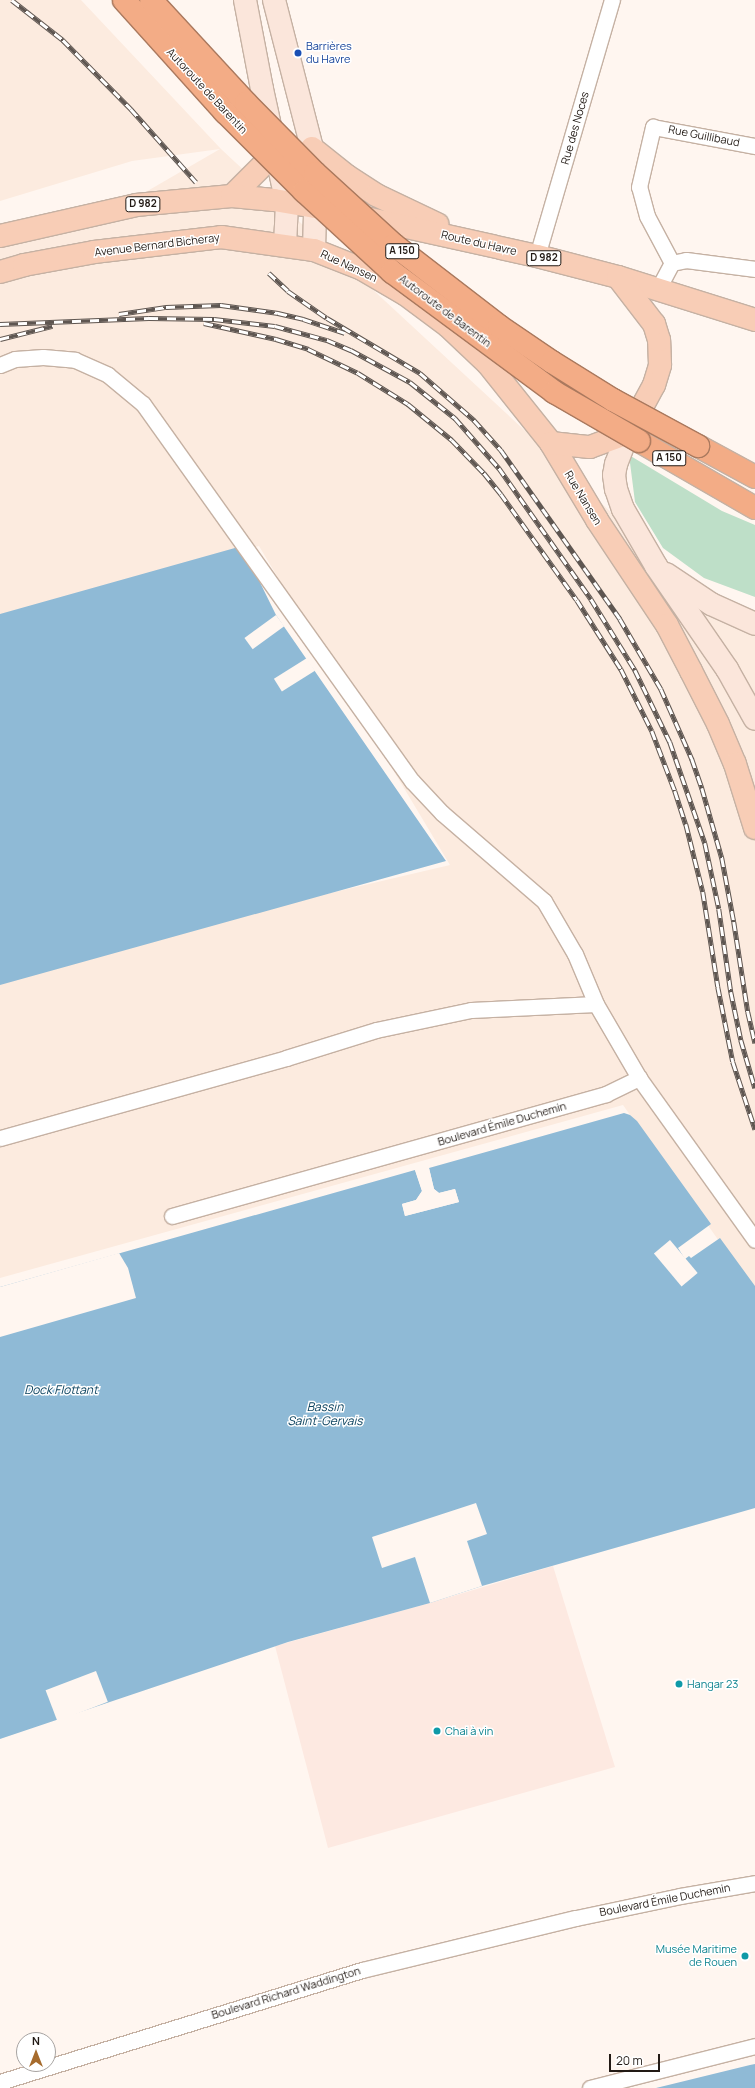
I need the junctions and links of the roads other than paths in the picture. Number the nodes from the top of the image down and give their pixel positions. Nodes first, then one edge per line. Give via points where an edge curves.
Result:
1 (124, 0) edge
2 (151, 0) edge
3 (245, 0) edge
4 (274, 0) edge
5 (612, 0) edge
6 (755, 146) edge
7 (312, 148) junction
8 (277, 151) junction
9 (232, 196) junction
10 (288, 204) junction
11 (316, 207) junction
12 (0, 236) edge
13 (469, 240) junction
14 (285, 245) junction
15 (314, 250) junction
16 (538, 256) junction
17 (672, 263) junction
18 (755, 268) edge
19 (0, 272) edge
20 (618, 277) junction
21 (658, 289) junction
22 (755, 320) edge
23 (0, 365) edge
24 (634, 437) junction
25 (551, 443) junction
26 (704, 449) junction
27 (755, 468) edge
28 (700, 475) junction
29 (755, 478) edge
30 (755, 500) edge
31 (755, 508) edge
32 (596, 520) junction
33 (656, 566) junction
34 (755, 624) edge
35 (755, 685) edge
36 (754, 717) edge
37 (755, 828) edge
38 (596, 1004) junction
39 (639, 1078) junction
40 (0, 1138) edge
41 (172, 1216) dead end
42 (755, 1240) edge
43 (755, 1883) edge
44 (576, 1918) joint
45 (755, 2046) edge
46 (0, 2082) edge
47 (595, 2087) edge

1 - 24 highway, Autoroute de Barentin / A 150, bridge via 225,112 304,192 392,272 554,392
2 - 26 highway, Autoroute de Barentin / A 150, bridge via 315,173 394,245 486,317 552,362 613,400
3 - 8 main road
4 - 7 main road
5 - 16 street, Rue des Noces
6 - 17 street, Rue Guillibaud via 653,126 639,187 647,216
7 - 11 main road
7 - 13 main road via 376,195
8 - 9 main road
8 - 10 main road
9 - 10 main road, D 982
9 - 12 main road, D 982 via 136,205
10 - 11 main road, D 982
10 - 14 main road
11 - 13 main road, Route du Havre / D 982
11 - 15 main road
13 - 16 main road, Route du Havre / D 982
14 - 15 main road, Avenue Bernard Bicheray
14 - 19 main road, Avenue Bernard Bicheray via 221,237 94,252
15 - 25 main road, Rue Nansen via 362,269 405,294 448,326 488,364
16 - 20 main road, Route du Havre / D 982
17 - 18 street via 686,260
17 - 21 street
20 - 21 main road, Route du Havre / D 982
20 - 24 main road via 654,324 659,340 660,365
21 - 22 main road, Route du Havre / D 982
23 - 38 street via 15,359 44,357 75,360 108,375 143,404 412,781 442,813 544,901 575,954
24 - 25 main road via 590,447
24 - 28 highway, Autoroute de Barentin / A 150
24 - 33 main road via 616,464 616,489 623,509
25 - 32 main road, Rue Nansen
26 - 27 highway, A 150
26 - 29 highway
28 - 30 highway, A 150
28 - 31 highway
32 - 33 main road
32 - 37 main road, Rue Nansen via 667,625 691,670 735,764
33 - 34 main road via 711,604
33 - 36 main road via 727,668
35 - 36 main road
38 - 39 street
38 - 40 street via 471,1010 376,1030 286,1058
39 - 41 street, Boulevard Émile Duchemin via 606,1094
39 - 42 street
43 - 44 street, Boulevard Émile Duchemin
44 - 46 street, Boulevard Richard Waddington via 362,1970
45 - 47 street

